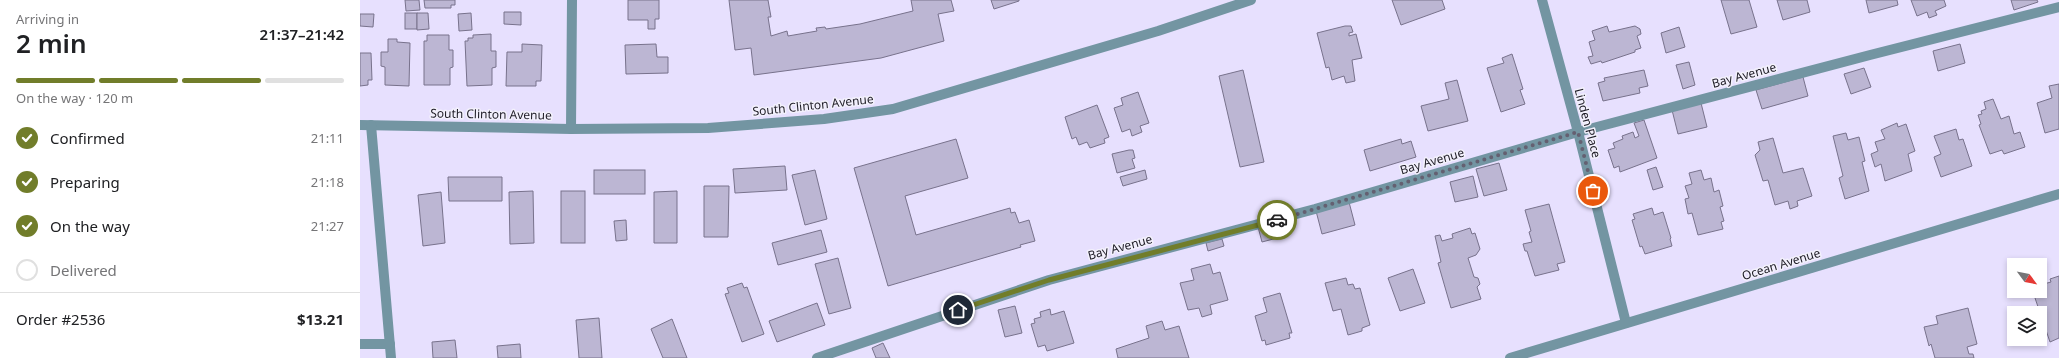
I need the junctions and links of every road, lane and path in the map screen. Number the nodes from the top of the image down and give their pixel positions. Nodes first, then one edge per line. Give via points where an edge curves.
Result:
1 (572, 0) edge
2 (1252, 0) edge
3 (1542, 0) edge
4 (2059, 7) edge
5 (360, 125) edge
6 (371, 125) junction
7 (571, 129) junction
8 (1578, 132) junction
9 (2059, 194) edge
10 (1626, 323) junction
11 (360, 344) edge
12 (390, 344) junction
13 (391, 358) edge
14 (817, 358) edge
15 (1510, 358) edge

1 - 7 street
2 - 7 street, South Clinton Avenue via 1158,31 894,109 824,119 708,128
3 - 8 street, Linden Place
4 - 8 street, Bay Avenue
5 - 6 street, South Clinton Avenue
6 - 7 street, South Clinton Avenue
6 - 12 street
8 - 10 street, Linden Place
8 - 14 street, Bay Avenue via 1316,209 1049,280
9 - 10 street, Ocean Avenue
10 - 15 street, Ocean Avenue
11 - 12 street
12 - 13 street

